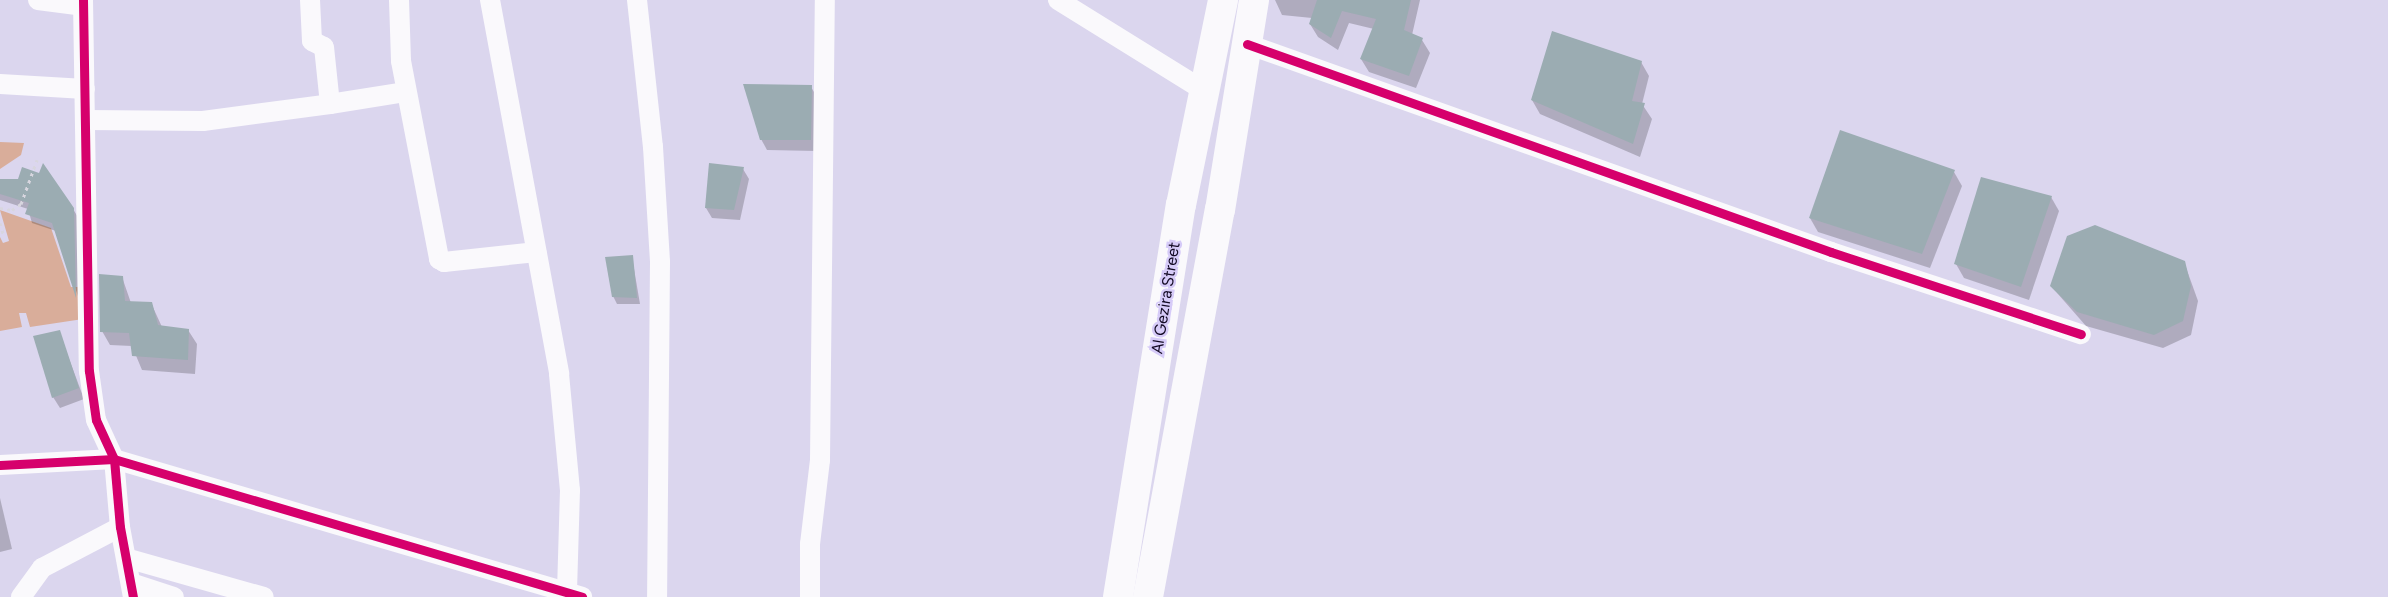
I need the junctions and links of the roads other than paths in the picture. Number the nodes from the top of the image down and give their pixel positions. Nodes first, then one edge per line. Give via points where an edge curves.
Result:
1 (38, 0) edge
2 (310, 0) edge
3 (399, 0) edge
4 (490, 0) edge
5 (637, 0) edge
6 (825, 0) edge
7 (1058, 0) edge
8 (1223, 0) edge
9 (1254, 0) edge
10 (83, 3) edge
11 (1247, 44) junction
12 (0, 84) edge
13 (85, 89) junction
14 (1205, 91) junction
15 (406, 92) junction
16 (330, 104) junction
17 (86, 120) junction
18 (1181, 205) junction
19 (1220, 210) junction
20 (536, 252) junction
21 (2081, 334) dead end
22 (114, 459) junction
23 (0, 465) edge
24 (120, 527) junction
25 (126, 558) junction
26 (132, 590) edge
27 (574, 595) edge
28 (21, 597) edge
29 (174, 597) edge
30 (264, 597) edge
31 (657, 597) edge
32 (810, 597) edge
33 (1118, 597) edge
34 (1148, 597) edge

1 - 10 street
2 - 16 street via 312,41 324,47
3 - 15 street
4 - 20 street
5 - 31 street via 653,147 660,262
6 - 32 street via 820,460 810,544
7 - 14 street
8 - 14 main road, Al Gezira Street
9 - 11 main road
10 - 13 street
11 - 19 main road
11 - 21 street via 1831,252
12 - 13 street
13 - 17 street
14 - 18 main road, Al Gezira Street
15 - 16 street
15 - 20 street via 441,262
16 - 17 street via 203,121
17 - 22 street via 89,370 96,420
18 - 19 main road
18 - 33 main road, Al Gezira Street
19 - 34 main road
20 - 27 street via 559,374 570,490
22 - 23 street
22 - 24 street
22 - 27 street
24 - 25 street
24 - 28 street via 42,568
25 - 26 street
25 - 30 street
26 - 29 street

